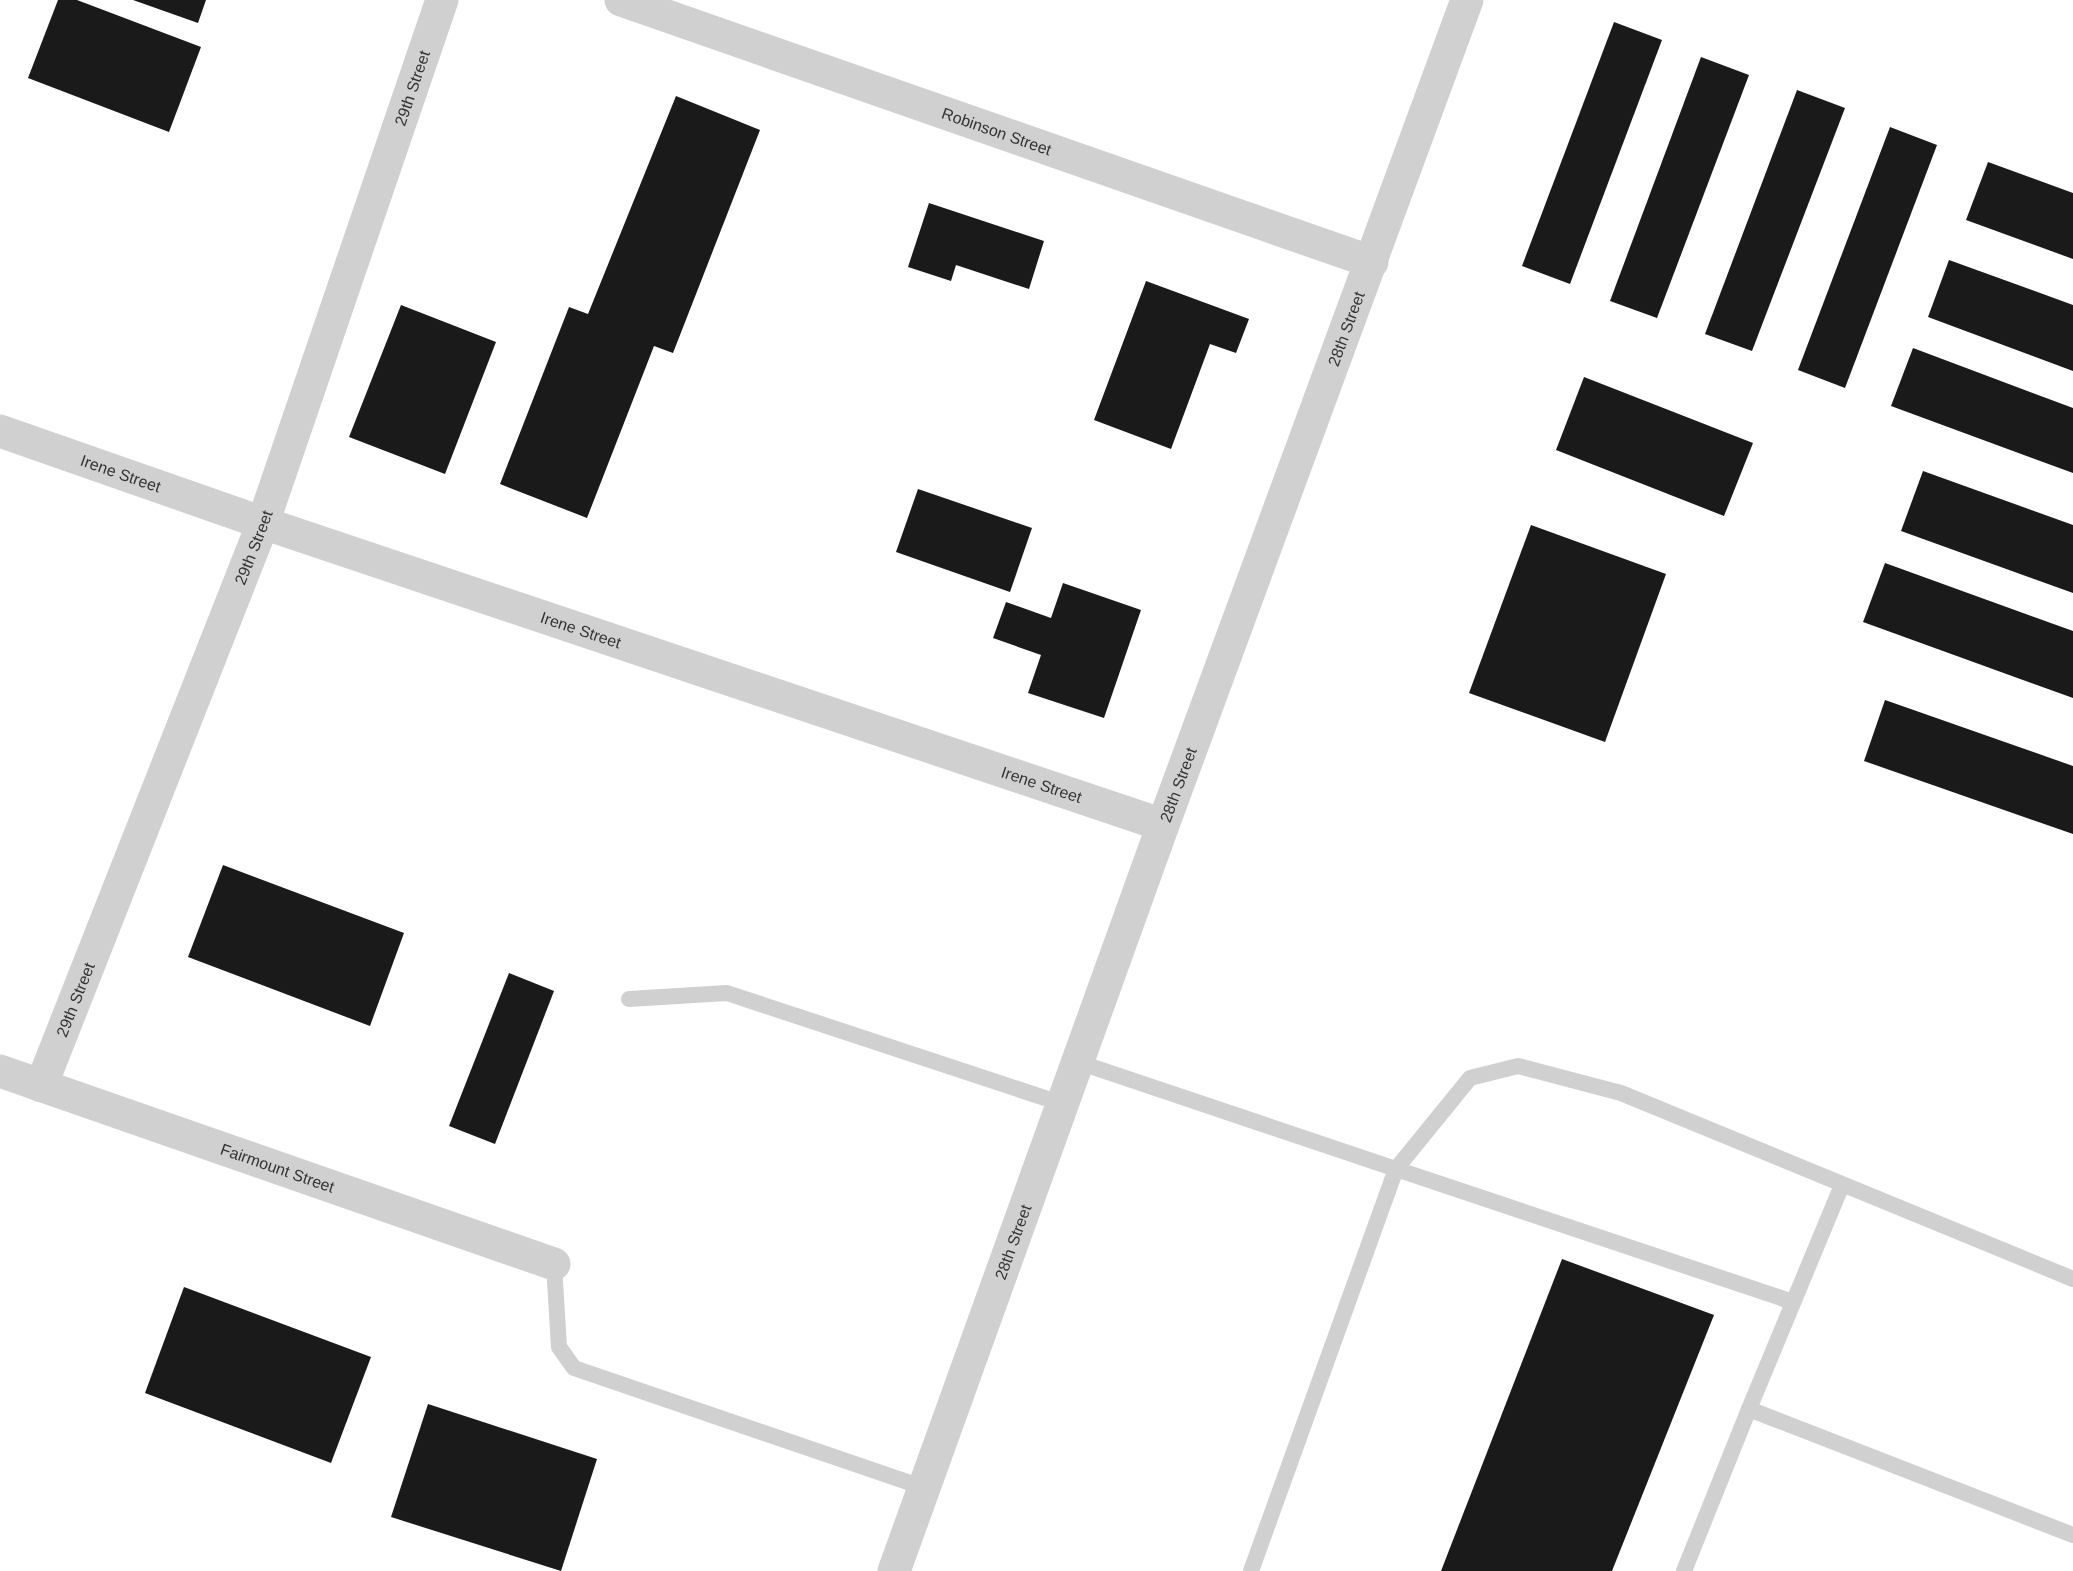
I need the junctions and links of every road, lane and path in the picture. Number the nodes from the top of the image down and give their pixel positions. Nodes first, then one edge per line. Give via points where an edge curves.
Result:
1 (442, 0) edge
2 (621, 0) edge
3 (1467, 0) edge
4 (1371, 262) junction
5 (0, 431) edge
6 (263, 523) junction
7 (1163, 825) junction
8 (629, 999) dead end
9 (1078, 1062) junction
10 (0, 1071) edge
11 (41, 1086) junction
12 (1063, 1104) junction
13 (1396, 1169) junction
14 (1842, 1185) junction
15 (554, 1264) joint
16 (2073, 1279) edge
17 (1793, 1302) junction
18 (1749, 1409) junction
19 (925, 1488) junction
20 (2073, 1534) edge
21 (894, 1571) edge
22 (1251, 1571) edge
23 (1684, 1571) edge

1 - 6 street, 29th Street
2 - 4 street, Robinson Street
3 - 4 street, 28th Street
4 - 7 street, 28th Street
5 - 6 street, Irene Street
6 - 7 street, Irene Street
6 - 11 street, 29th Street
7 - 9 street, 28th Street
8 - 12 lane via 727,993
9 - 12 street, 28th Street
9 - 13 lane
10 - 11 street, Fairmount Street
11 - 15 street, Fairmount Street
12 - 19 street, 28th Street
13 - 14 lane via 1470,1078 1518,1066 1621,1093
13 - 17 lane
13 - 22 lane
14 - 16 lane
14 - 17 lane
15 - 19 lane via 559,1347 574,1368
17 - 18 lane
18 - 20 lane
18 - 23 lane
19 - 21 street, 28th Street

